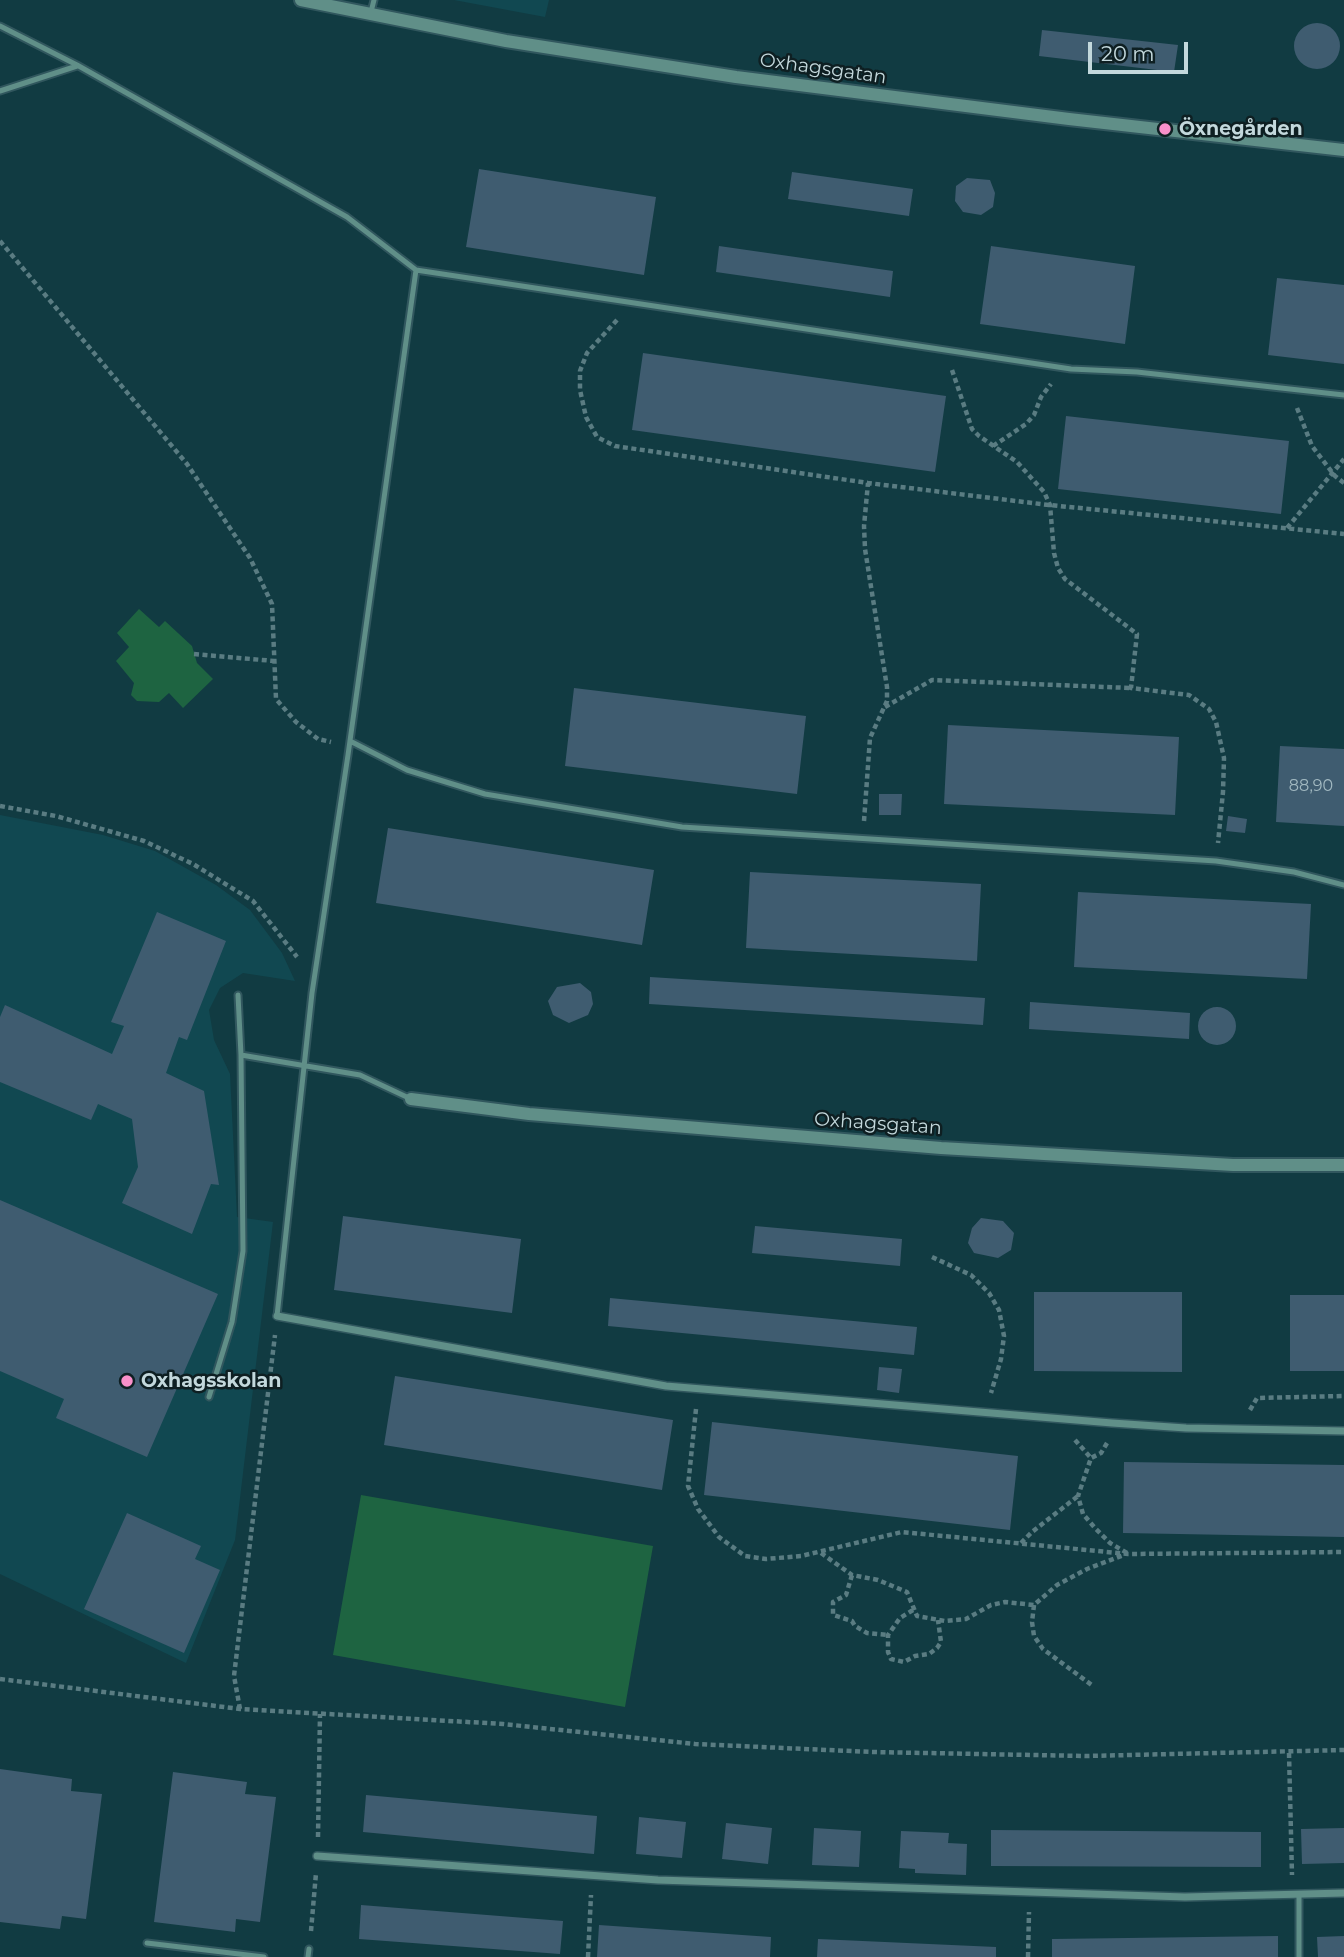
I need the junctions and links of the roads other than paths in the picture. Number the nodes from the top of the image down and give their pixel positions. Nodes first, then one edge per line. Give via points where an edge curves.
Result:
1 (301, 0) edge
2 (374, 0) edge
3 (371, 15) junction
4 (0, 26) edge
5 (77, 65) junction
6 (0, 91) edge
7 (1344, 149) edge
8 (416, 270) junction
9 (1344, 395) edge
10 (350, 744) junction
11 (1344, 885) edge
12 (238, 995) dead end
13 (241, 1055) junction
14 (303, 1066) junction
15 (411, 1099) joint
16 (1344, 1165) edge
17 (277, 1316) joint
18 (209, 1396) dead end
19 (1344, 1431) edge
20 (317, 1856) road end
21 (1344, 1894) edge
22 (1296, 1895) junction
23 (147, 1943) dead end
24 (309, 1949) road end
25 (264, 1957) edge
26 (308, 1957) edge
27 (1299, 1957) edge

1 - 3 street, Oxhagsgatan
2 - 3 lane
3 - 7 street, Oxhagsgatan via 506,41 762,80
4 - 5 lane
5 - 6 lane
5 - 8 lane via 347,216
8 - 9 lane via 1071,369
8 - 10 lane
10 - 11 lane via 407,770 485,794 682,827 1216,861 1294,872
10 - 14 lane
12 - 13 lane
13 - 14 lane
13 - 18 lane via 243,1251 232,1322
14 - 15 lane via 360,1075
14 - 17 lane
15 - 16 street, Oxhagsgatan via 543,1116 941,1148 1233,1165
17 - 19 street via 666,1386 1112,1423
20 - 22 street via 659,1880 1185,1897
21 - 22 street
22 - 27 lane
23 - 25 lane
24 - 26 lane

